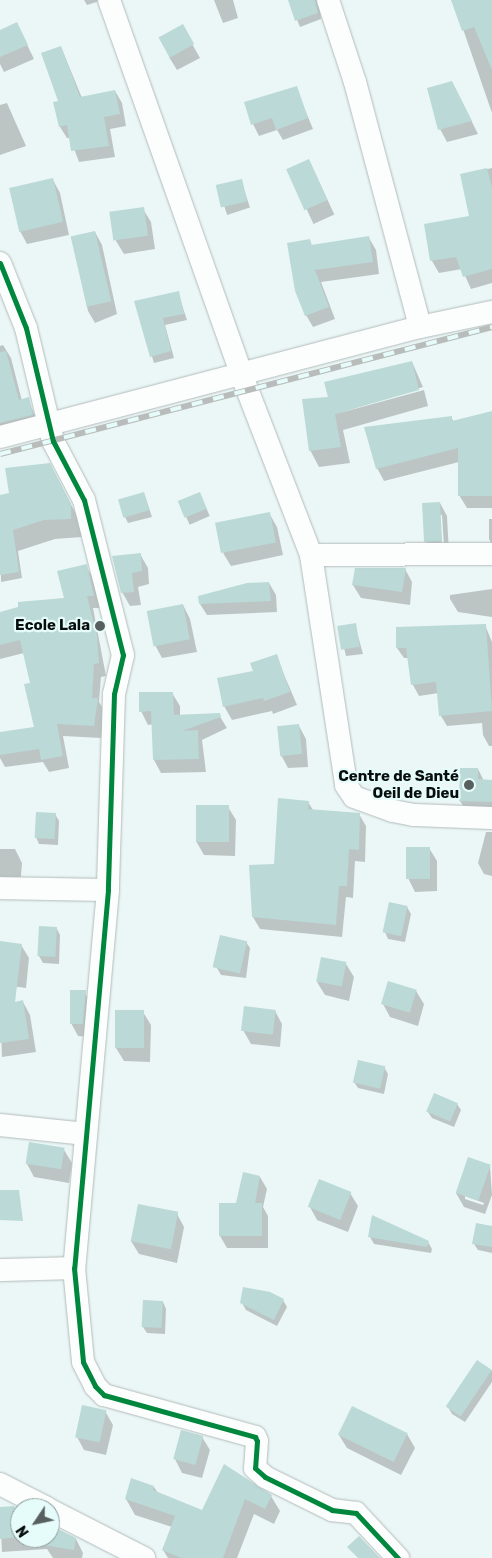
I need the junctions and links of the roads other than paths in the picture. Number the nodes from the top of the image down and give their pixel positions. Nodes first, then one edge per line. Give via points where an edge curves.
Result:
1 (109, 0) edge
2 (328, 0) edge
3 (0, 263) edge
4 (492, 312) edge
5 (420, 327) junction
6 (242, 376) junction
7 (49, 426) junction
8 (0, 437) edge
9 (492, 554) edge
10 (311, 555) junction
11 (492, 818) edge
12 (0, 888) edge
13 (108, 890) junction
14 (0, 1125) edge
15 (85, 1134) junction
16 (74, 1268) junction
17 (0, 1270) edge
18 (0, 1484) edge
19 (27, 1498) edge
20 (60, 1515) edge
21 (144, 1558) edge
22 (398, 1558) edge

1 - 6 street
2 - 5 street via 355,82
3 - 7 street via 26,328
4 - 5 street
5 - 6 street
6 - 7 street
6 - 10 street
7 - 8 street
7 - 13 street via 52,441 84,500 124,655 114,694
9 - 10 street
10 - 11 street via 350,791 354,797 414,815
12 - 13 street
13 - 15 street
14 - 15 street
15 - 16 street
16 - 17 street
16 - 22 street via 83,1362 95,1386 104,1395 255,1437 255,1468 273,1481 332,1510 356,1513
18 - 19 street
20 - 21 street

